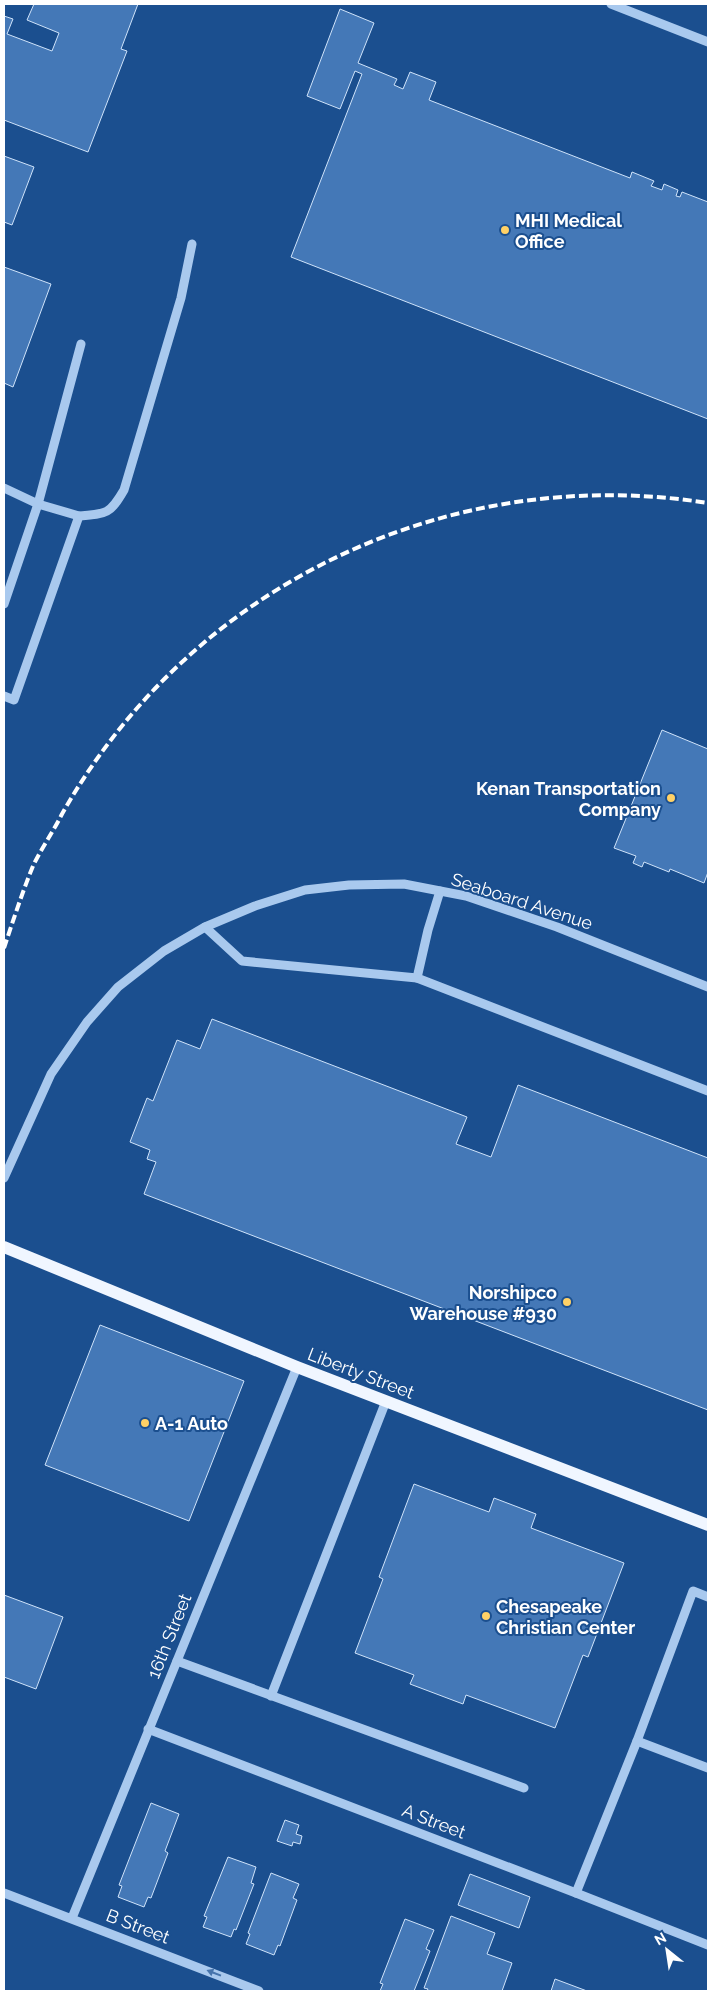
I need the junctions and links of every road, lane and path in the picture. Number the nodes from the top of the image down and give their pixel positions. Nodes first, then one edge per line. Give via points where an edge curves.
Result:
1 (611, 4) edge
2 (708, 42) edge
3 (192, 244) dead end
4 (81, 344) dead end
5 (4, 488) edge
6 (38, 504) junction
7 (79, 516) junction
8 (4, 604) edge
9 (4, 696) edge
10 (440, 891) junction
11 (205, 926) junction
12 (417, 978) junction
13 (708, 987) edge
14 (708, 1092) edge
15 (4, 1178) edge
16 (4, 1247) edge
17 (297, 1367) junction
18 (386, 1400) junction
19 (708, 1525) edge
20 (708, 1597) edge
21 (177, 1661) junction
22 (271, 1696) junction
23 (148, 1730) junction
24 (637, 1741) junction
25 (708, 1768) edge
26 (524, 1788) dead end
27 (4, 1893) edge
28 (576, 1893) junction
29 (72, 1918) junction
30 (708, 1945) edge
31 (259, 1991) edge

1 - 2 street
3 - 7 street via 181,298 124,490 114,508 101,515
4 - 6 street
5 - 6 street
6 - 7 street
6 - 8 street
7 - 9 street via 14,700
10 - 11 street, Seaboard Avenue via 404,884 305,890
10 - 12 street
10 - 13 street, Seaboard Avenue via 466,896 557,927
11 - 12 street via 242,960
11 - 15 street, Seaboard Avenue via 164,951 118,987 87,1022 51,1074
12 - 14 street
16 - 17 main road, Liberty Street
17 - 18 main road, Liberty Street
17 - 21 street, 16th Street
18 - 19 main road, Liberty Street
18 - 22 street
20 - 24 street via 694,1591
21 - 22 street
21 - 23 street, 16th Street
22 - 26 street
23 - 28 street, A Street
23 - 29 street, 16th Street
24 - 25 street
24 - 28 street
27 - 29 street, B Street
28 - 30 street, A Street
31 -> 29 street, B Street

